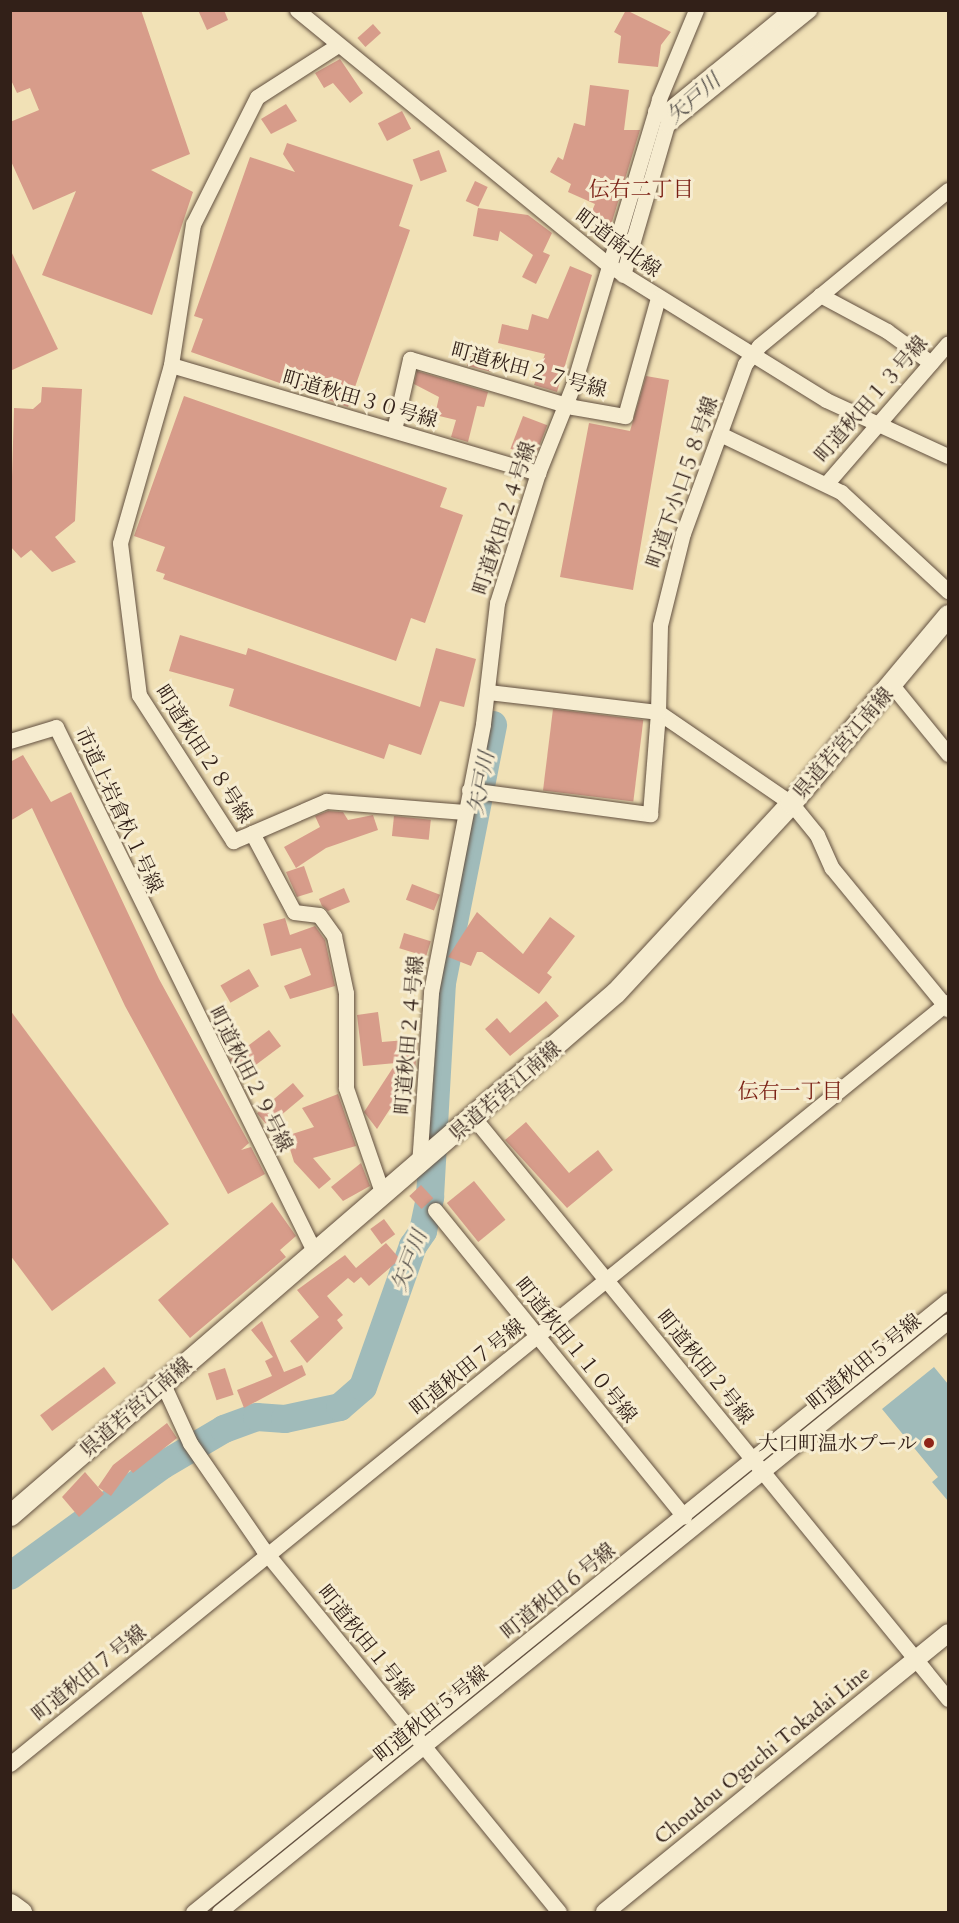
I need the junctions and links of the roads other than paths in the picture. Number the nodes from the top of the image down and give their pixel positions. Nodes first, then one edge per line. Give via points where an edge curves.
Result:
1 (297, 10) edge
2 (696, 10) edge
3 (790, 10) edge
4 (809, 10) edge
5 (338, 45) junction
6 (655, 111) junction
7 (948, 190) edge
8 (610, 267) junction
9 (623, 275) junction
10 (820, 295) junction
11 (658, 298) junction
12 (948, 343) edge
13 (751, 355) junction
14 (931, 363) junction
15 (171, 365) junction
16 (566, 403) junction
17 (879, 427) junction
18 (394, 430) junction
19 (720, 434) junction
20 (948, 456) edge
21 (538, 473) junction
22 (826, 484) junction
23 (948, 591) edge
24 (948, 615) edge
25 (892, 685) junction
26 (487, 692) junction
27 (658, 712) junction
28 (10, 741) edge
29 (948, 754) edge
30 (470, 790) junction
31 (791, 803) junction
32 (465, 812) junction
33 (252, 833) junction
34 (150, 922) joint
35 (947, 1006) edge
36 (474, 1118) junction
37 (419, 1164) junction
38 (383, 1195) junction
39 (435, 1210) dead end
40 (315, 1253) junction
41 (607, 1280) junction
42 (948, 1300) edge
43 (948, 1321) edge
44 (538, 1336) junction
45 (163, 1384) junction
46 (758, 1465) junction
47 (10, 1515) edge
48 (684, 1516) junction
49 (268, 1555) junction
50 (948, 1633) edge
51 (916, 1659) junction
52 (948, 1699) edge
53 (414, 1734) junction
54 (424, 1747) junction
55 (10, 1764) edge
56 (10, 1904) edge
57 (21, 1912) edge
58 (193, 1912) edge
59 (219, 1912) edge
60 (559, 1912) edge
61 (605, 1912) edge

1 - 5 street, 町道南北線
2 - 6 street, 町道秋田２４号線
3 - 6 street via 663,114
4 - 9 street via 668,126
5 - 8 street, 町道南北線
5 - 15 street, 町道秋田２８号線 via 257,97 193,224
6 - 8 street, 町道秋田２４号線
7 - 10 street, 町道下小口５８号線
8 - 9 street, 町道南北線
8 - 16 street, 町道秋田２４号線
9 - 11 street, 町道南北線
10 - 13 street, 町道下小口５８号線
10 - 14 street via 887,331
11 - 13 street, 町道南北線
11 - 16 street, 町道秋田２７号線 via 625,416
12 - 14 street, 町道秋田１３号線
13 - 17 street, 町道南北線
13 - 19 street, 町道下小口５８号線
14 - 17 street, 町道秋田１３号線
15 - 18 street, 町道秋田３０号線
15 - 33 street, 町道秋田２８号線 via 120,543 140,695 233,841
16 - 18 street, 町道秋田２７号線 via 410,359
16 - 21 street, 町道秋田２４号線
17 - 20 street, 町道南北線
17 - 22 street, 町道秋田１３号線
18 - 21 street, 町道秋田３０号線
19 - 22 street
19 - 27 street, 町道下小口５８号線 via 682,533 660,625
21 - 26 street, 町道秋田２４号線 via 497,603
22 - 23 street
24 - 25 main road, 県道若宮江南線
25 - 29 street
25 - 31 main road, 県道若宮江南線
26 - 27 street
26 - 30 street, 町道秋田２４号線
27 - 30 street, 町道下小口５８号線 via 650,814
27 - 31 street
28 - 34 street, 市道上岩倉杁１号線 via 56,727
30 - 32 street, 町道秋田２４号線
31 - 35 street via 817,836 832,868
31 - 36 main road, 県道若宮江南線 via 616,993
32 - 33 street via 326,801
32 - 37 street, 町道秋田２４号線 via 431,992
33 - 38 street, 町道秋田２８号線 via 294,912 319,915 334,936 346,993 346,1088
34 - 40 street, 町道秋田２９号線
35 - 41 street, 町道秋田７号線
36 - 37 main road, 県道若宮江南線
36 - 41 street, 町道秋田２号線
37 - 38 main road, 県道若宮江南線
38 - 40 main road, 県道若宮江南線
39 - 44 street, 町道秋田１１０号線
40 - 45 main road, 県道若宮江南線
41 - 44 street, 町道秋田７号線
41 - 46 street, 町道秋田２号線
42 - 46 street, 町道秋田６号線
43 - 46 street, 町道秋田５号線
44 - 48 street, 町道秋田１１０号線
44 - 49 street, 町道秋田７号線
45 - 47 main road, 県道若宮江南線
45 - 49 street, 町道秋田１号線 via 190,1443
46 - 48 street, 町道秋田６号線
46 - 51 street, 町道秋田２号線
46 - 54 street, 町道秋田５号線
48 - 53 street, 町道秋田６号線
49 - 53 street, 町道秋田１号線
49 - 55 street, 町道秋田７号線
50 - 51 street, Choudou Oguchi Tokadai Line
51 - 52 street, 町道秋田２号線
51 - 61 street, Choudou Oguchi Tokadai Line
53 - 54 street, 町道秋田１号線
53 - 58 street, 町道秋田６号線
54 - 59 street, 町道秋田５号線
54 - 60 street, 町道秋田１号線
56 - 57 main road

